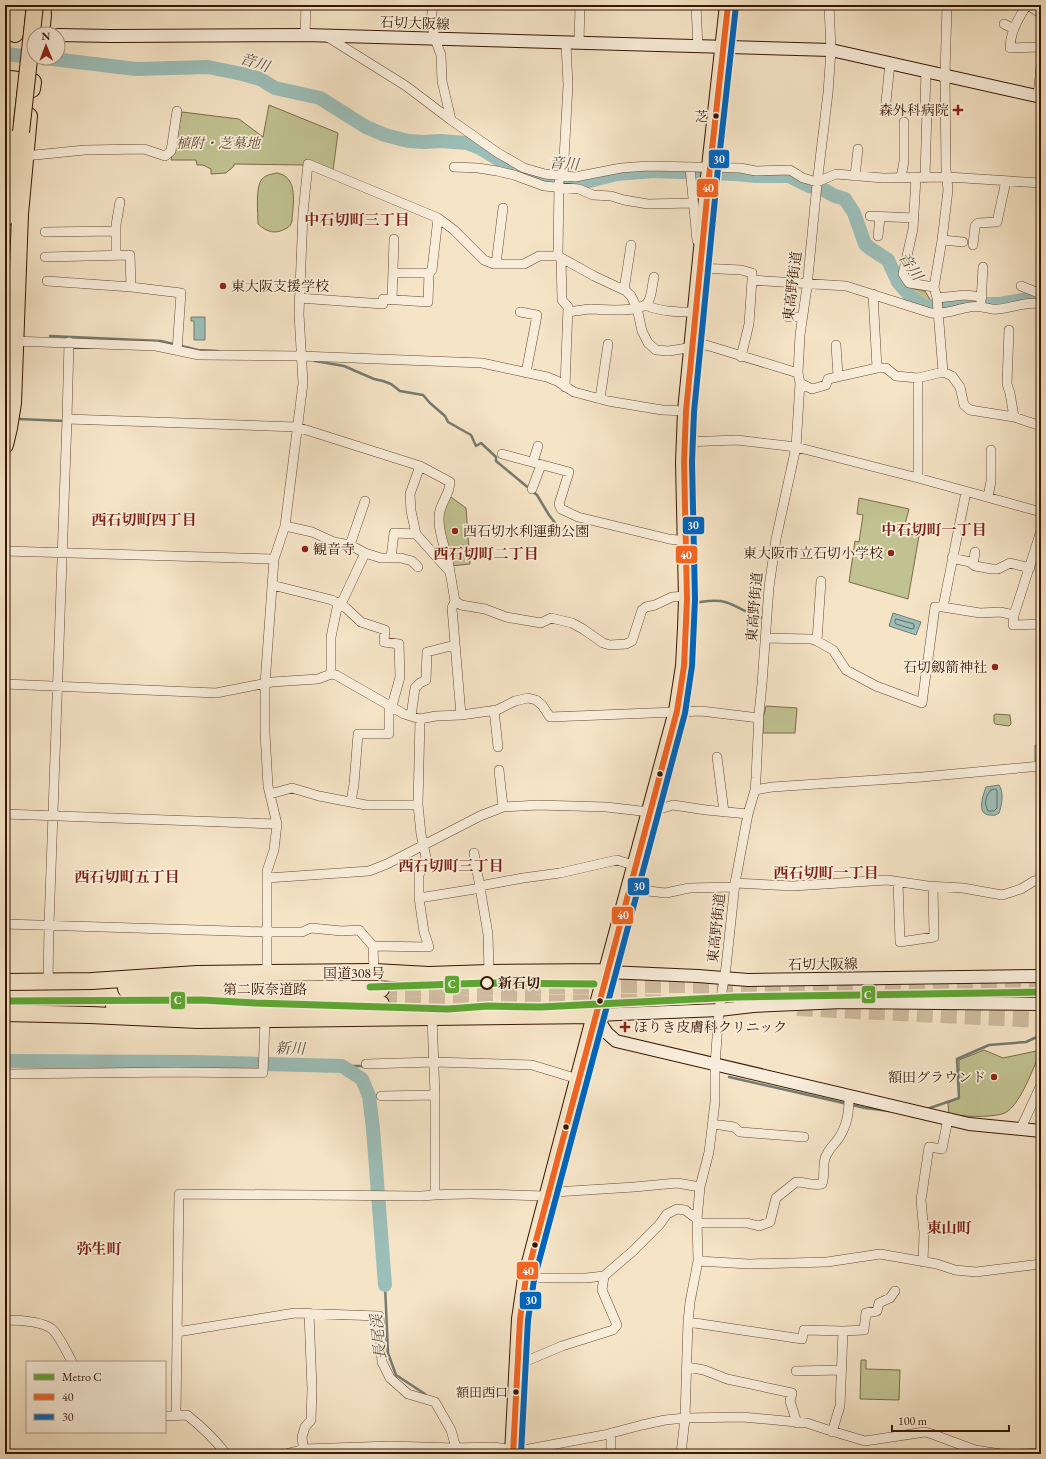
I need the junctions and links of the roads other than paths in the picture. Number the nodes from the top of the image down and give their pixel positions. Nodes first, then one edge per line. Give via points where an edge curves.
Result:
1 (18, 5) edge
2 (27, 5) edge
3 (35, 5) edge
4 (42, 5) edge
5 (306, 5) edge
6 (433, 5) edge
7 (580, 5) edge
8 (696, 5) edge
9 (728, 5) edge
10 (829, 5) edge
11 (947, 5) edge
12 (1028, 5) edge
13 (1040, 13) dead end
14 (1004, 24) dead end
15 (41, 26) edge
16 (1014, 29) junction
17 (10, 34) edge
18 (26, 34) edge
19 (66, 35) edge
20 (305, 35) junction
21 (325, 35) junction
22 (435, 39) junction
23 (566, 43) junction
24 (579, 43) junction
25 (698, 47) junction
26 (723, 47) junction
27 (1041, 47) edge
28 (831, 50) junction
29 (890, 63) junction
30 (1041, 70) edge
31 (926, 71) junction
32 (945, 76) junction
33 (1040, 96) edge
34 (177, 111) dead end
35 (885, 112) dead end
36 (451, 120) junction
37 (904, 122) dead end
38 (13, 128) edge
39 (858, 149) dead end
40 (25, 156) junction
41 (454, 167) dead end
42 (690, 170) junction
43 (709, 171) junction
44 (855, 176) junction
45 (948, 177) junction
46 (901, 178) junction
47 (921, 178) junction
48 (560, 181) junction
49 (1006, 181) junction
50 (1041, 183) edge
51 (817, 186) junction
52 (120, 202) dead end
53 (693, 203) junction
54 (503, 208) dead end
55 (870, 216) dead end
56 (880, 217) junction
57 (5, 218) edge
58 (438, 218) junction
59 (914, 218) junction
60 (116, 231) junction
61 (45, 232) dead end
62 (878, 236) dead end
63 (394, 239) dead end
64 (703, 240) junction
65 (942, 240) junction
66 (963, 242) dead end
67 (631, 245) dead end
68 (973, 245) dead end
69 (116, 255) junction
70 (45, 257) dead end
71 (560, 257) junction
72 (496, 264) junction
73 (983, 267) dead end
74 (700, 268) junction
75 (392, 273) junction
76 (429, 273) junction
77 (654, 277) dead end
78 (752, 280) junction
79 (47, 281) dead end
80 (808, 284) junction
81 (1021, 286) dead end
82 (131, 287) junction
83 (934, 287) junction
84 (624, 290) junction
85 (872, 294) junction
86 (1041, 294) edge
87 (299, 298) junction
88 (937, 299) junction
89 (392, 300) junction
90 (981, 302) junction
91 (1041, 304) edge
92 (641, 307) junction
93 (520, 312) dead end
94 (568, 312) junction
95 (696, 312) junction
96 (938, 312) junction
97 (788, 316) dead end
98 (803, 317) junction
99 (1009, 330) dead end
100 (12, 341) junction
101 (69, 342) junction
102 (608, 344) dead end
103 (836, 345) dead end
104 (692, 347) junction
105 (177, 351) junction
106 (301, 356) junction
107 (741, 357) junction
108 (877, 368) junction
109 (943, 372) junction
110 (526, 373) junction
111 (798, 373) junction
112 (838, 376) junction
113 (918, 378) junction
114 (800, 382) junction
115 (565, 387) junction
116 (5, 395) edge
117 (600, 399) junction
118 (686, 411) junction
119 (1014, 417) junction
120 (67, 419) junction
121 (1041, 426) edge
122 (297, 427) junction
123 (684, 442) junction
124 (5, 445) edge
125 (538, 446) dead end
126 (796, 447) junction
127 (991, 450) dead end
128 (502, 454) dead end
129 (537, 464) junction
130 (420, 466) junction
131 (918, 478) junction
132 (532, 489) dead end
133 (966, 492) junction
134 (988, 497) junction
135 (365, 501) dead end
136 (1041, 512) edge
137 (285, 526) junction
138 (1041, 531) edge
139 (416, 534) junction
140 (686, 541) junction
141 (350, 545) junction
142 (5, 551) edge
143 (975, 552) dead end
144 (62, 553) junction
145 (365, 554) junction
146 (391, 558) junction
147 (952, 558) junction
148 (274, 559) junction
149 (970, 562) junction
150 (418, 567) dead end
151 (1030, 568) junction
152 (450, 572) junction
153 (821, 581) dead end
154 (272, 585) junction
155 (687, 596) junction
156 (455, 601) junction
157 (338, 603) junction
158 (943, 607) junction
159 (1014, 615) junction
160 (1041, 624) edge
161 (766, 638) junction
162 (817, 641) junction
163 (455, 646) junction
164 (331, 674) junction
165 (5, 684) edge
166 (265, 684) junction
167 (57, 687) junction
168 (390, 705) junction
169 (494, 710) junction
170 (677, 711) junction
171 (460, 715) junction
172 (411, 716) junction
173 (759, 718) junction
174 (420, 719) junction
175 (498, 747) dead end
176 (717, 757) dead end
177 (1041, 766) edge
178 (499, 770) dead end
179 (755, 790) junction
180 (270, 794) junction
181 (351, 802) junction
182 (418, 805) junction
183 (503, 808) junction
184 (650, 812) junction
185 (724, 812) junction
186 (5, 814) edge
187 (748, 814) junction
188 (52, 817) junction
189 (277, 824) junction
190 (424, 846) junction
191 (474, 854) dead end
192 (636, 866) junction
193 (267, 878) junction
194 (1041, 880) edge
195 (898, 882) junction
196 (630, 885) junction
197 (734, 885) junction
198 (933, 886) junction
199 (480, 887) junction
200 (419, 898) junction
201 (5, 924) edge
202 (49, 925) junction
203 (267, 932) junction
204 (373, 946) junction
205 (374, 972) junction
206 (490, 972) junction
207 (607, 972) junction
208 (267, 973) junction
209 (1041, 976) edge
210 (723, 978) junction
211 (92, 981) junction
212 (5, 982) edge
213 (48, 982) junction
214 (5, 988) edge
215 (381, 997) junction
216 (1041, 1004) edge
217 (5, 1008) edge
218 (719, 1010) junction
219 (5, 1013) edge
220 (90, 1015) junction
221 (594, 1015) junction
222 (432, 1017) junction
223 (265, 1021) junction
224 (435, 1062) junction
225 (366, 1064) dead end
226 (715, 1065) junction
227 (5, 1074) edge
228 (578, 1079) junction
229 (1041, 1085) edge
230 (435, 1095) junction
231 (381, 1096) dead end
232 (849, 1096) junction
233 (948, 1119) junction
234 (713, 1124) junction
235 (1020, 1130) junction
236 (1041, 1131) edge
237 (804, 1137) dead end
238 (700, 1187) junction
239 (435, 1195) junction
240 (548, 1196) junction
241 (697, 1221) junction
242 (698, 1261) junction
243 (923, 1262) junction
244 (1041, 1264) edge
245 (604, 1276) junction
246 (526, 1278) junction
247 (894, 1291) dead end
248 (309, 1313) junction
249 (5, 1320) edge
250 (688, 1322) junction
251 (843, 1331) junction
252 (178, 1332) junction
253 (71, 1361) edge
254 (517, 1365) junction
255 (687, 1367) junction
256 (841, 1370) junction
257 (796, 1371) dead end
258 (176, 1414) junction
259 (166, 1416) edge
260 (685, 1418) junction
261 (797, 1423) junction
262 (832, 1432) junction
263 (611, 1433) junction
264 (456, 1448) junction
265 (304, 1452) edge
266 (513, 1452) edge
267 (1041, 1453) edge
268 (226, 1454) edge
269 (286, 1454) edge
270 (611, 1454) edge
271 (681, 1454) edge
272 (1001, 1454) edge
273 (1020, 1454) edge

1 - 17 highway
2 - 38 highway
3 - 38 highway, bridge
4 - 15 highway
5 - 20 street
6 - 22 street via 431,21
7 - 24 street
8 - 25 street
9 - 26 highway
10 - 28 street, 東高野街道
11 - 32 street
12 - 13 street
12 - 16 street via 1020,14
14 - 16 street
16 - 27 street via 1010,37 1010,48
17 - 18 main road
19 - 20 main road, 石切大阪線
20 - 21 main road, 石切大阪線
21 - 22 main road, 石切大阪線
21 - 36 street via 407,87
22 - 23 main road, 石切大阪線
22 - 36 street via 441,55 442,81
23 - 24 main road, 石切大阪線
23 - 48 street via 568,85
24 - 25 main road, 石切大阪線
25 - 26 main road, 石切大阪線
26 - 28 main road, 石切大阪線
26 - 43 highway
28 - 29 main road, 石切大阪線
28 - 51 street, 東高野街道
29 - 31 main road, 石切大阪線
29 - 35 street
30 - 33 street
31 - 32 main road, 石切大阪線
31 - 47 street via 927,109
32 - 33 main road, 石切大阪線
32 - 45 street
34 - 40 street via 171,151 165,156 144,149 85,150
36 - 48 street via 524,168
37 - 46 street via 904,161
38 - 40 highway via 10,79 33,82
38 - 57 highway
38 - 100 highway
39 - 44 street
40 - 100 highway
41 - 48 street via 497,171 544,186
42 - 43 street
42 - 48 street via 648,166 621,168
42 - 53 street
43 - 51 street via 740,168 756,171 790,170
43 - 64 highway
44 - 46 street
44 - 51 street via 836,174
45 - 47 street
45 - 49 street
45 - 65 street
46 - 47 street
47 - 59 street
48 - 53 street via 593,195 648,204
48 - 71 street
49 - 50 street
49 - 68 street via 997,222 978,223 975,226
51 - 80 street, 東高野街道
52 - 60 street
53 - 64 street via 697,240
54 - 72 street
55 - 56 street
56 - 59 street
56 - 62 street
58 - 72 street via 484,260
58 - 76 street via 432,270
58 - 87 street via 308,164
59 - 83 street via 903,274 910,283
60 - 61 street
60 - 69 street
63 - 75 street
64 - 74 highway
65 - 66 street
65 - 83 street
67 - 84 street
69 - 70 street
69 - 82 street via 130,254
71 - 72 street via 539,256 524,264
71 - 84 street
71 - 94 street via 562,300 568,307
73 - 90 street
74 - 78 street via 741,270 752,273
74 - 95 highway
75 - 76 street
75 - 89 street
76 - 89 street via 428,302
77 - 92 street via 649,301
78 - 80 street
78 - 107 street via 749,324
79 - 82 street
80 - 85 street via 846,286
80 - 98 street, 東高野街道
81 - 86 street
82 - 105 street via 181,293
83 - 88 street
84 - 92 street
85 - 96 street via 930,313
85 - 108 street
87 - 89 street via 383,304 383,299
87 - 106 street
88 - 90 street via 965,295
88 - 96 street
90 - 91 street via 997,309
90 - 96 street via 946,313
92 - 94 street
92 - 95 street via 668,312
92 - 104 street via 642,332 648,343 656,350 669,351
93 - 110 street via 536,315
94 - 115 street
95 - 104 highway
96 - 109 street
97 - 98 street
98 - 111 street, 東高野街道
99 - 119 street via 1007,384
100 - 101 street
100 - 116 highway
100 - 124 highway via 12,412
101 - 105 street via 156,346
101 - 120 street
102 - 117 street
103 - 112 street
104 - 107 street via 706,346
104 - 118 highway
105 - 106 street via 199,355
106 - 110 street via 482,363
106 - 122 street via 303,383
107 - 111 street
108 - 112 street
108 - 113 street via 886,368 896,376
109 - 113 street
109 - 119 street via 952,376 960,387 964,404 970,410
110 - 115 street via 547,377
111 - 114 street, 東高野街道
112 - 114 street via 828,379 826,385 812,389
113 - 131 street
114 - 126 street, 東高野街道
115 - 117 street
117 - 118 street via 662,410
118 - 123 highway
119 - 121 street
120 - 122 street
120 - 144 street
122 - 130 street
122 - 137 street
123 - 126 street via 737,440
123 - 140 highway
125 - 129 street
126 - 131 street
126 - 161 street, 東高野街道 via 776,539 769,588
127 - 134 street
128 - 129 street
129 - 132 street
129 - 140 street via 569,472 559,504 562,509 578,517
130 - 139 street via 410,494
130 - 152 street via 450,482 450,489 439,508 438,521
131 - 133 street
133 - 134 street
133 - 147 street
134 - 136 street
135 - 141 street
137 - 141 street
137 - 148 street
138 - 151 street
139 - 146 street via 394,533
139 - 152 street
140 - 155 highway
141 - 145 street
142 - 144 street
143 - 149 street via 974,559
144 - 148 street
144 - 167 street
145 - 146 street
145 - 157 street via 343,600
146 - 150 street via 412,561
147 - 149 street
147 - 158 street
148 - 154 street
149 - 151 street via 975,566 992,569 1010,564
151 - 159 street
152 - 156 street
153 - 162 street
154 - 157 street
154 - 166 street
155 - 156 street via 672,597 642,610 632,641 626,644 603,643 572,623 551,618 541,623 506,617 485,609 461,605
155 - 170 highway via 684,666
156 - 163 street via 452,608
157 - 164 street via 331,638
157 - 168 street via 361,622 385,630 384,642 399,644 400,677
158 - 159 street
158 - 162 street via 935,607 922,703 876,686 846,670 833,650
159 - 160 street via 1013,625
161 - 162 street
161 - 173 street, 東高野街道
163 - 171 street
163 - 172 street via 427,652 426,680 415,688
164 - 166 street via 318,679
164 - 168 street
165 - 167 street
166 - 167 street via 216,693
166 - 180 street via 264,733
167 - 188 street
168 - 172 street
168 - 181 street via 389,734 358,734
169 - 170 street via 528,698 542,705 550,717
169 - 171 street
169 - 175 street
170 - 173 street via 701,711
170 - 184 highway
171 - 174 street
172 - 174 street
173 - 179 street, 東高野街道
174 - 182 street
176 - 185 street
177 - 179 street
178 - 183 street
179 - 187 street, 東高野街道
180 - 181 street via 292,788
180 - 189 street
181 - 182 street via 366,805
182 - 190 street
183 - 184 street via 538,805 606,807
183 - 190 street via 480,816
184 - 185 street via 672,805
184 - 192 highway
185 - 187 street
186 - 188 street
187 - 197 street, 東高野街道
188 - 189 street
188 - 202 street
189 - 193 street
190 - 193 street via 369,871
190 - 200 street via 426,857 419,875
191 - 199 street
192 - 196 highway
192 - 199 street via 617,860
193 - 203 street
194 - 198 street via 1002,895
195 - 197 street via 887,880 792,886
195 - 198 street
195 - 198 street via 900,942 934,937
196 - 197 street via 666,893 689,888
196 - 207 highway
197 - 210 street, 東高野街道
199 - 200 street
199 - 206 street via 488,934
200 - 204 street via 429,947
201 - 202 street
202 - 203 street
202 - 213 street
203 - 204 street via 302,932 311,928 342,932 359,930
203 - 208 street
204 - 205 street
205 - 206 highway, 国道308号 via 429,975
205 - 208 highway, 国道308号
206 - 207 highway, 国道308号 via 512,975
207 - 210 main road, 石切大阪線
207 - 221 highway
208 - 211 highway, 国道308号 via 197,974
209 - 210 main road, 石切大阪線 via 748,980
210 - 218 street, 東高野街道
211 - 213 highway, 国道308号
211 - 215 highway via 276,981
212 - 213 highway, 国道308号
214 - 215 highway, 第二阪奈道路 via 276,988
215 - 217 highway, 第二阪奈道路 via 276,1005
215 - 220 highway via 277,1013
216 - 218 main road via 842,1002
218 - 221 main road
218 - 226 street, 東高野街道
219 - 220 highway
220 - 223 highway
221 - 222 highway via 513,1013
221 - 226 main road via 616,1041
221 - 228 highway
222 - 223 highway
222 - 224 street
223 - 227 street via 263,1073
224 - 225 street
224 - 228 street via 532,1065
224 - 230 street
226 - 232 main road
226 - 234 street, 東高野街道 via 716,1102
228 - 240 highway
229 - 235 street
230 - 231 street
230 - 239 street
232 - 233 main road
232 - 241 street via 848,1116 841,1135 826,1154 825,1178 822,1184 796,1182 776,1198 770,1222 758,1226 747,1223
233 - 235 main road
233 - 243 street via 942,1149 928,1147 922,1200
234 - 237 street via 734,1127 740,1132
234 - 238 street, 東高野街道 via 710,1152
235 - 236 main road
238 - 240 street via 677,1182 634,1188 555,1192
238 - 241 street, 東高野街道
239 - 240 street
239 - 252 street via 179,1194
240 - 246 highway
241 - 242 street, 東高野街道
241 - 245 street via 685,1210 677,1209 667,1214 659,1226 633,1252
242 - 243 street via 748,1264 827,1262 880,1254
242 - 250 street, 東高野街道
243 - 244 street via 976,1272
245 - 246 street
245 - 254 street via 602,1290 617,1325 613,1330 562,1346
246 - 254 highway
247 - 251 street via 890,1298 879,1303 877,1311 866,1313 864,1330
248 - 252 street via 288,1314
248 - 264 street via 379,1316 382,1362 390,1378 408,1394 435,1402 451,1430
248 - 265 street via 311,1420 305,1427 302,1437
249 - 253 street via 38,1323 52,1329
250 - 251 street via 802,1339 804,1330
250 - 255 street, 東高野街道
251 - 256 street
252 - 258 street
254 - 266 highway
255 - 260 street, 東高野街道
255 - 261 street via 704,1370 727,1379 792,1393 790,1401
256 - 257 street
256 - 262 street via 840,1406
258 - 259 street
258 - 268 street via 187,1415 206,1431
260 - 261 street via 742,1418
260 - 263 street
260 - 271 street, 東高野街道
261 - 262 street via 807,1423
262 - 272 street via 865,1441 925,1432 975,1450
263 - 266 street
263 - 270 street
264 - 265 street via 391,1446
264 - 266 street via 494,1447
265 - 269 street
267 - 273 street

